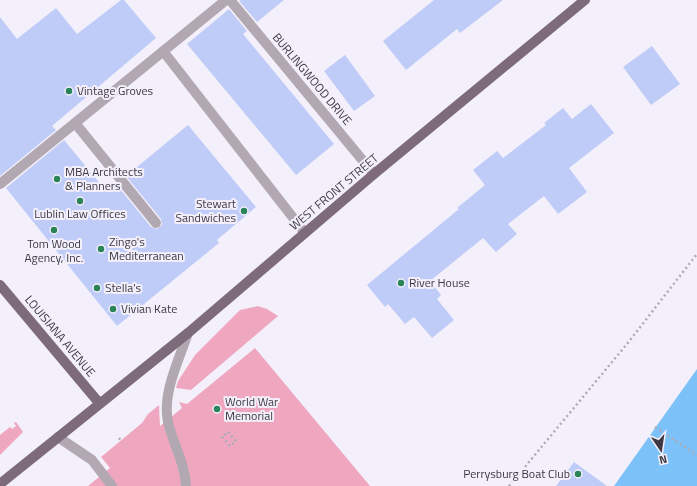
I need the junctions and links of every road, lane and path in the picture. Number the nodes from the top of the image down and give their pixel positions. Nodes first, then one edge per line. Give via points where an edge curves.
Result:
1 (226, 0) edge
2 (230, 0) edge
3 (585, 0) edge
4 (163, 51) junction
5 (76, 122) junction
6 (374, 174) junction
7 (0, 184) edge
8 (156, 223) dead end
9 (305, 233) junction
10 (697, 254) edge
11 (0, 285) edge
12 (188, 333) junction
13 (100, 404) junction
14 (656, 427) dead end
15 (58, 437) junction
16 (119, 438) dead end
17 (236, 441) joint
18 (122, 442) dead end
19 (697, 455) edge
20 (0, 484) edge
21 (112, 486) edge
22 (186, 486) edge
23 (509, 486) edge

1 - 4 street
2 - 6 street, BURLINGWOOD DRIVE
3 - 6 main road, WEST FRONT STREET
4 - 5 street
4 - 9 street
5 - 7 street
5 - 8 street
6 - 9 main road, WEST FRONT STREET
9 - 12 main road, WEST FRONT STREET
10 - 23 path via 627,344
11 - 13 main road, LOUISIANA AVENUE
12 - 13 main road, WEST FRONT STREET
12 - 22 street via 167,405 168,420 183,464
13 - 15 main road, WEST FRONT STREET
14 - 19 path
15 - 20 main road, WEST FRONT STREET
15 - 21 street via 92,460
16 - 18 path
17 - 17 path via 230,446 222,437 228,432

